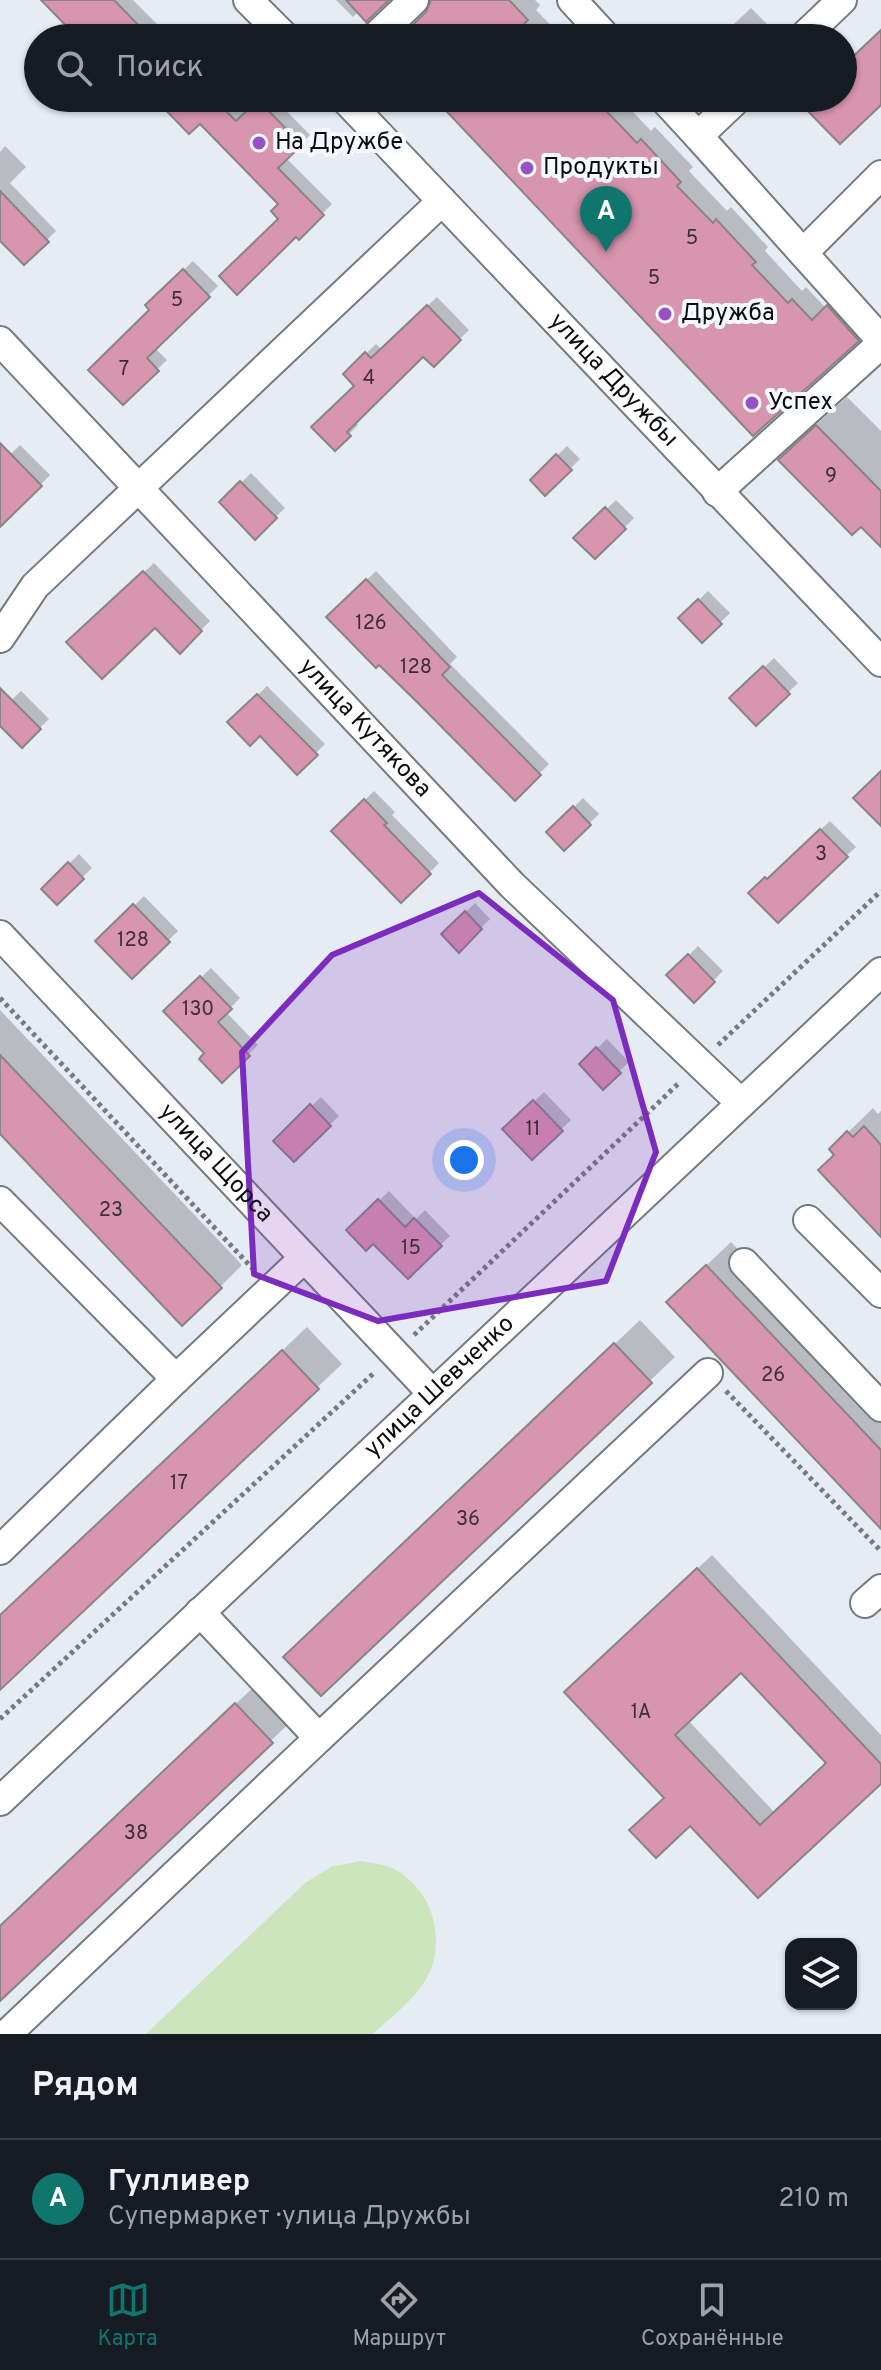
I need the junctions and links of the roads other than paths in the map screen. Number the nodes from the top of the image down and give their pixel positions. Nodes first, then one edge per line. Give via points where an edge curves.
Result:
1 (248, 0) edge
2 (414, 0) edge
3 (572, 0) edge
4 (842, 0) edge
5 (272, 24) edge
6 (389, 24) edge
7 (594, 24) edge
8 (817, 24) edge
9 (357, 112) edge
10 (676, 112) edge
11 (723, 112) edge
12 (698, 136) junction
13 (881, 175) edge
14 (442, 201) junction
15 (803, 253) junction
16 (0, 341) edge
17 (881, 342) edge
18 (140, 487) junction
19 (717, 492) junction
20 (0, 638) edge
21 (881, 662) edge
22 (0, 935) edge
23 (881, 972) edge
24 (741, 1103) junction
25 (0, 1201) edge
26 (808, 1220) dead end
27 (304, 1258) junction
28 (744, 1263) dead end
29 (881, 1293) edge
30 (708, 1373) road end
31 (176, 1379) junction
32 (432, 1393) junction
33 (881, 1407) edge
34 (0, 1550) edge
35 (200, 1612) junction
36 (319, 1738) junction
37 (0, 1801) edge
38 (7, 2034) edge

1 - 5 street
2 - 6 street
3 - 7 street
4 - 8 street
9 - 14 street, улица Дружбы
10 - 12 street
11 - 12 street
12 - 15 street
13 - 15 street
14 - 18 street
14 - 19 street, улица Дружбы
15 - 17 street
16 - 18 street, улица Кутякова
17 - 19 street
18 - 20 street via 35,586
18 - 24 street, улица Кутякова via 512,885
19 - 21 street, улица Дружбы
22 - 27 street, улица Щорса
23 - 24 street, улица Шевченко
24 - 32 street, улица Шевченко
25 - 31 street
26 - 29 street
27 - 31 street
27 - 32 street, улица Щорса
28 - 33 street
30 - 36 street
31 - 34 street
32 - 35 street, улица Шевченко
35 - 36 street
35 - 37 street, улица Шевченко
36 - 38 street

